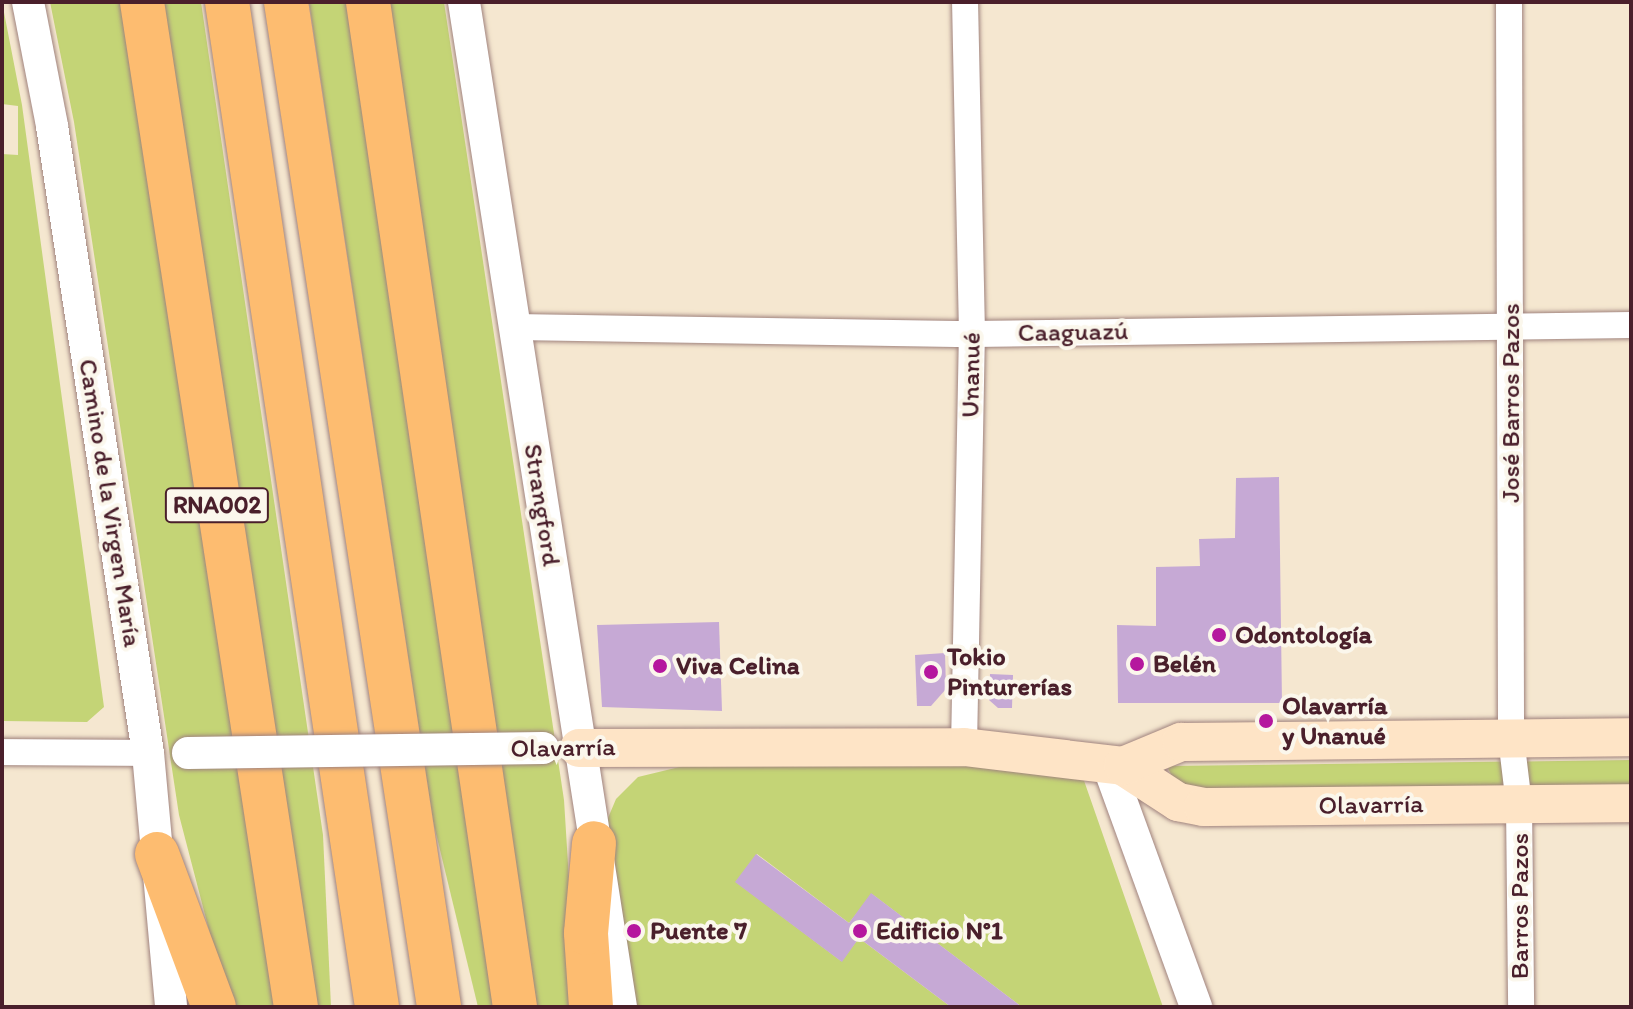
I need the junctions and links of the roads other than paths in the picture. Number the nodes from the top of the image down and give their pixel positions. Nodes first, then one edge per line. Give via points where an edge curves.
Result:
1 (28, 2) edge
2 (142, 2) edge
3 (227, 2) edge
4 (286, 2) edge
5 (368, 2) edge
6 (464, 2) edge
7 (965, 2) edge
8 (1509, 2) edge
9 (1631, 325) edge
10 (1511, 326) junction
11 (515, 327) junction
12 (972, 334) junction
13 (1631, 737) edge
14 (1511, 738) junction
15 (964, 747) junction
16 (561, 748) junction
17 (2, 752) edge
18 (148, 753) junction
19 (1115, 764) junction
20 (1631, 803) edge
21 (1519, 804) junction
22 (594, 843) junction
23 (157, 854) junction
24 (171, 1007) edge
25 (214, 1007) edge
26 (296, 1007) edge
27 (377, 1007) edge
28 (439, 1007) edge
29 (515, 1007) edge
30 (591, 1007) edge
31 (621, 1007) edge
32 (1196, 1007) edge
33 (1521, 1007) edge

1 - 18 street, Camino de la Virgen María via 52,126
2 - 26 highway, RNA002
3 - 27 highway, RNA002
4 - 28 highway
5 - 29 highway
6 - 11 street, Strangford
7 - 12 street, Unanué
8 - 10 street, José Barros Pazos
9 - 10 street, Caaguazú
10 - 12 street, Caaguazú
10 - 14 street, José Barros Pazos
11 - 12 street, Caaguazú
11 - 16 street, Strangford
12 - 15 street, Unanué
13 - 14 main road, Olavarría
14 - 19 main road, Olavarría via 1181,742
14 - 21 street, José Barros Pazos
15 - 16 main road, Olavarría
15 - 19 main road, Olavarría
16 - 18 street, Olavarría, bridge
16 - 22 street, Strangford
17 - 18 street, Olavarría
18 - 23 street, Camino de la Virgen María
19 - 21 main road, Olavarría via 1178,802 1203,807
19 - 32 street
20 - 21 main road, Olavarría
21 - 33 street, Barros Pazos
22 - 30 highway via 586,933
22 - 31 street, Strangford
23 - 24 street, Camino de la Virgen María
23 - 25 highway

